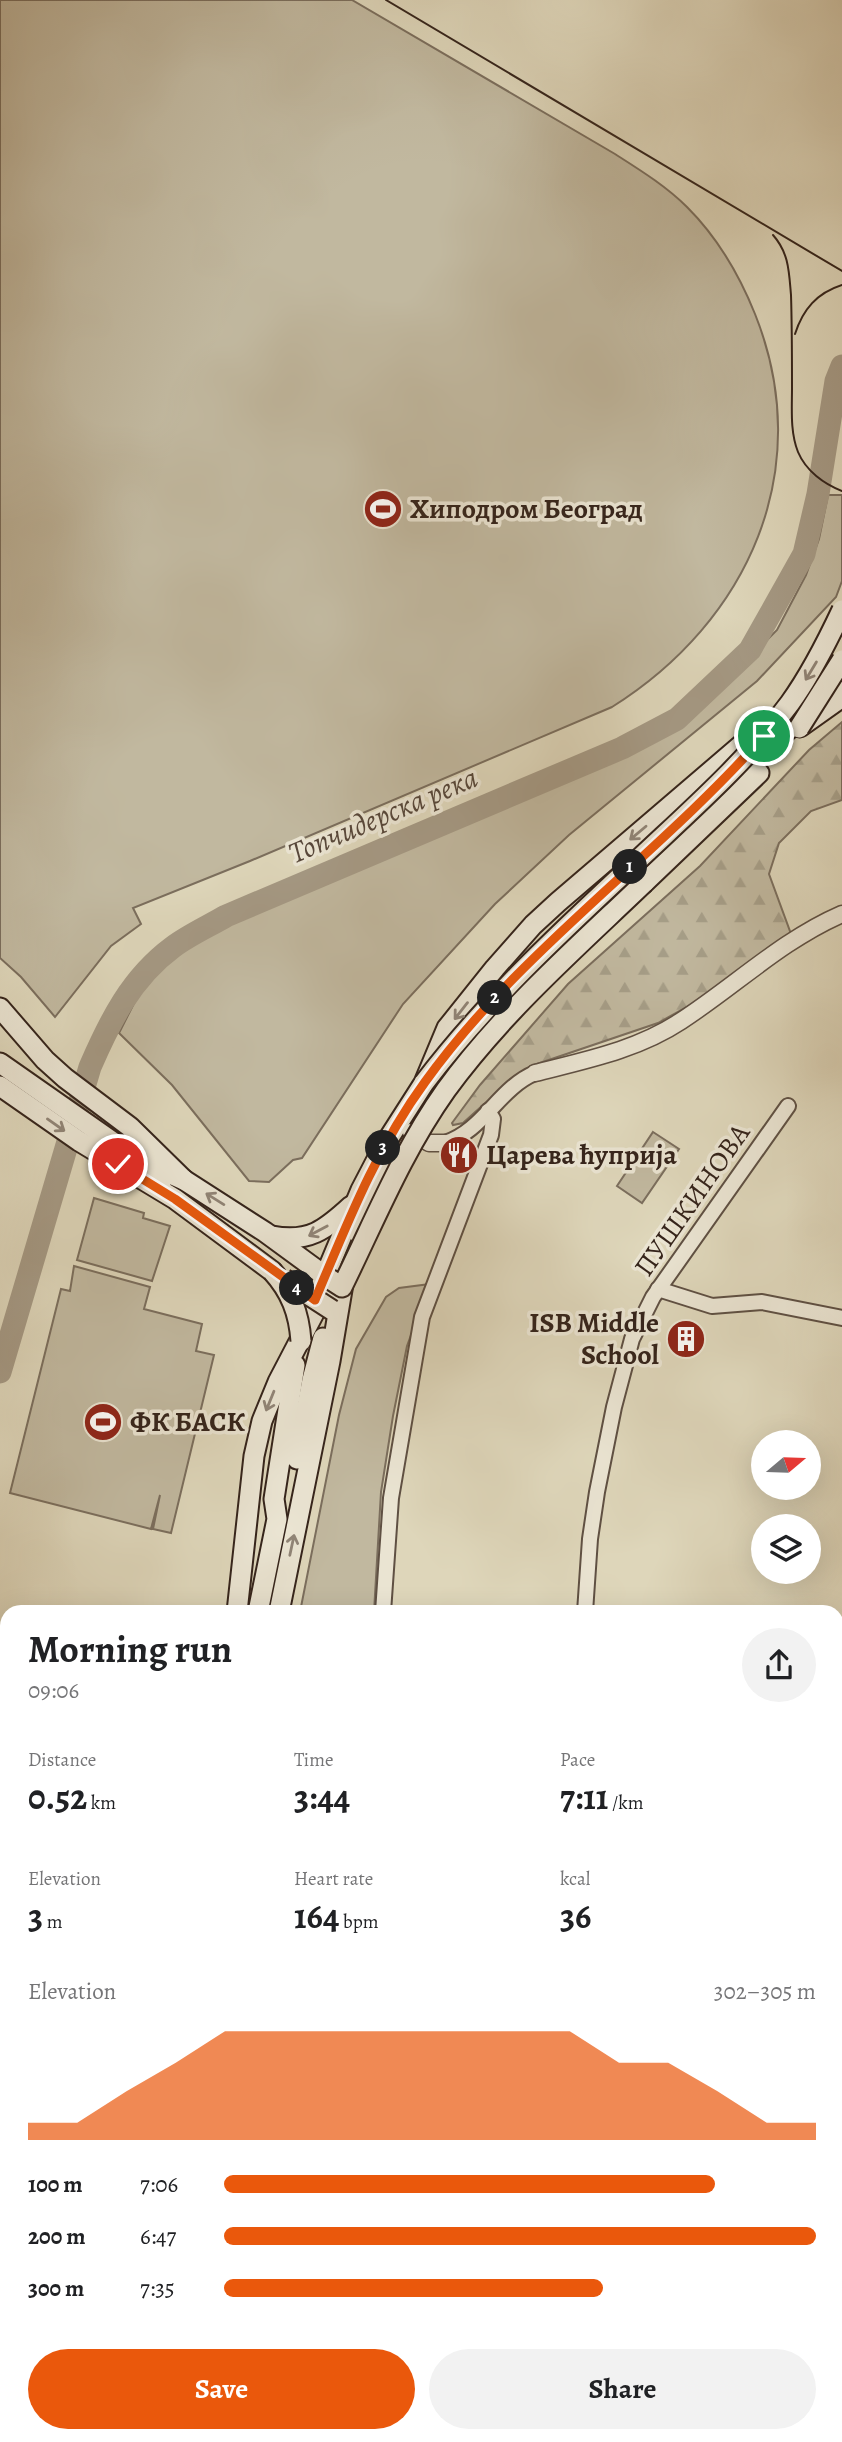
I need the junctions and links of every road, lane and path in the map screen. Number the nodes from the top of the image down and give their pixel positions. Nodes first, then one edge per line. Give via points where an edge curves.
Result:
1 (842, 610) edge
2 (842, 660) edge
3 (842, 680) edge
4 (842, 697) edge
5 (799, 728) junction
6 (842, 914) edge
7 (0, 1008) edge
8 (0, 1063) edge
9 (535, 1073) joint
10 (424, 1083) junction
11 (0, 1086) edge
12 (788, 1106) dead end
13 (488, 1111) junction
14 (415, 1124) junction
15 (445, 1143) joint
16 (143, 1163) junction
17 (184, 1180) junction
18 (175, 1199) junction
19 (356, 1200) junction
20 (270, 1235) junction
21 (348, 1254) junction
22 (272, 1271) junction
23 (333, 1282) junction
24 (659, 1289) junction
25 (323, 1305) junction
26 (842, 1318) edge
27 (301, 1341) junction
28 (277, 1519) junction
29 (238, 1605) edge
30 (259, 1605) edge
31 (280, 1605) edge
32 (383, 1605) edge
33 (585, 1605) edge

1 -> 10 main road, bridge via 804,682 764,736 517,975
2 - 5 main road, bridge
3 -> 10 main road, bridge via 771,722 558,902 509,952 447,1028
3 - 14 main road via 508,997 457,1060
4 - 5 main road
5 - 23 main road, bridge via 735,798 543,980 469,1059 403,1158
6 - 9 street via 797,937 680,1022 646,1041
7 - 17 main road via 45,1060 130,1126
8 - 16 main road
9 - 13 street via 518,1081
10 - 19 main road
11 -> 18 main road
12 - 24 street, ПУШКИНОВА
13 - 15 street via 462,1135
13 - 32 street via 493,1119 491,1135 422,1317 391,1497
14 - 15 street via 429,1143
14 - 21 main road
16 - 17 main road
16 - 18 main road
20 -> 17 main road
18 - 22 main road
19 -> 20 main road via 313,1235
19 - 23 main road
20 - 23 main road
21 -> 29 main road via 308,1323 262,1421
31 -> 21 main road
22 - 25 main road, bridge
22 - 27 main road, bridge via 293,1300
23 - 25 main road
24 - 26 street via 712,1306 762,1302
24 - 33 street, ПУШКИНОВА via 632,1339 614,1407 590,1539
25 - 27 main road
25 - 28 main road via 288,1502
27 - 28 main road via 274,1499
28 - 30 main road

